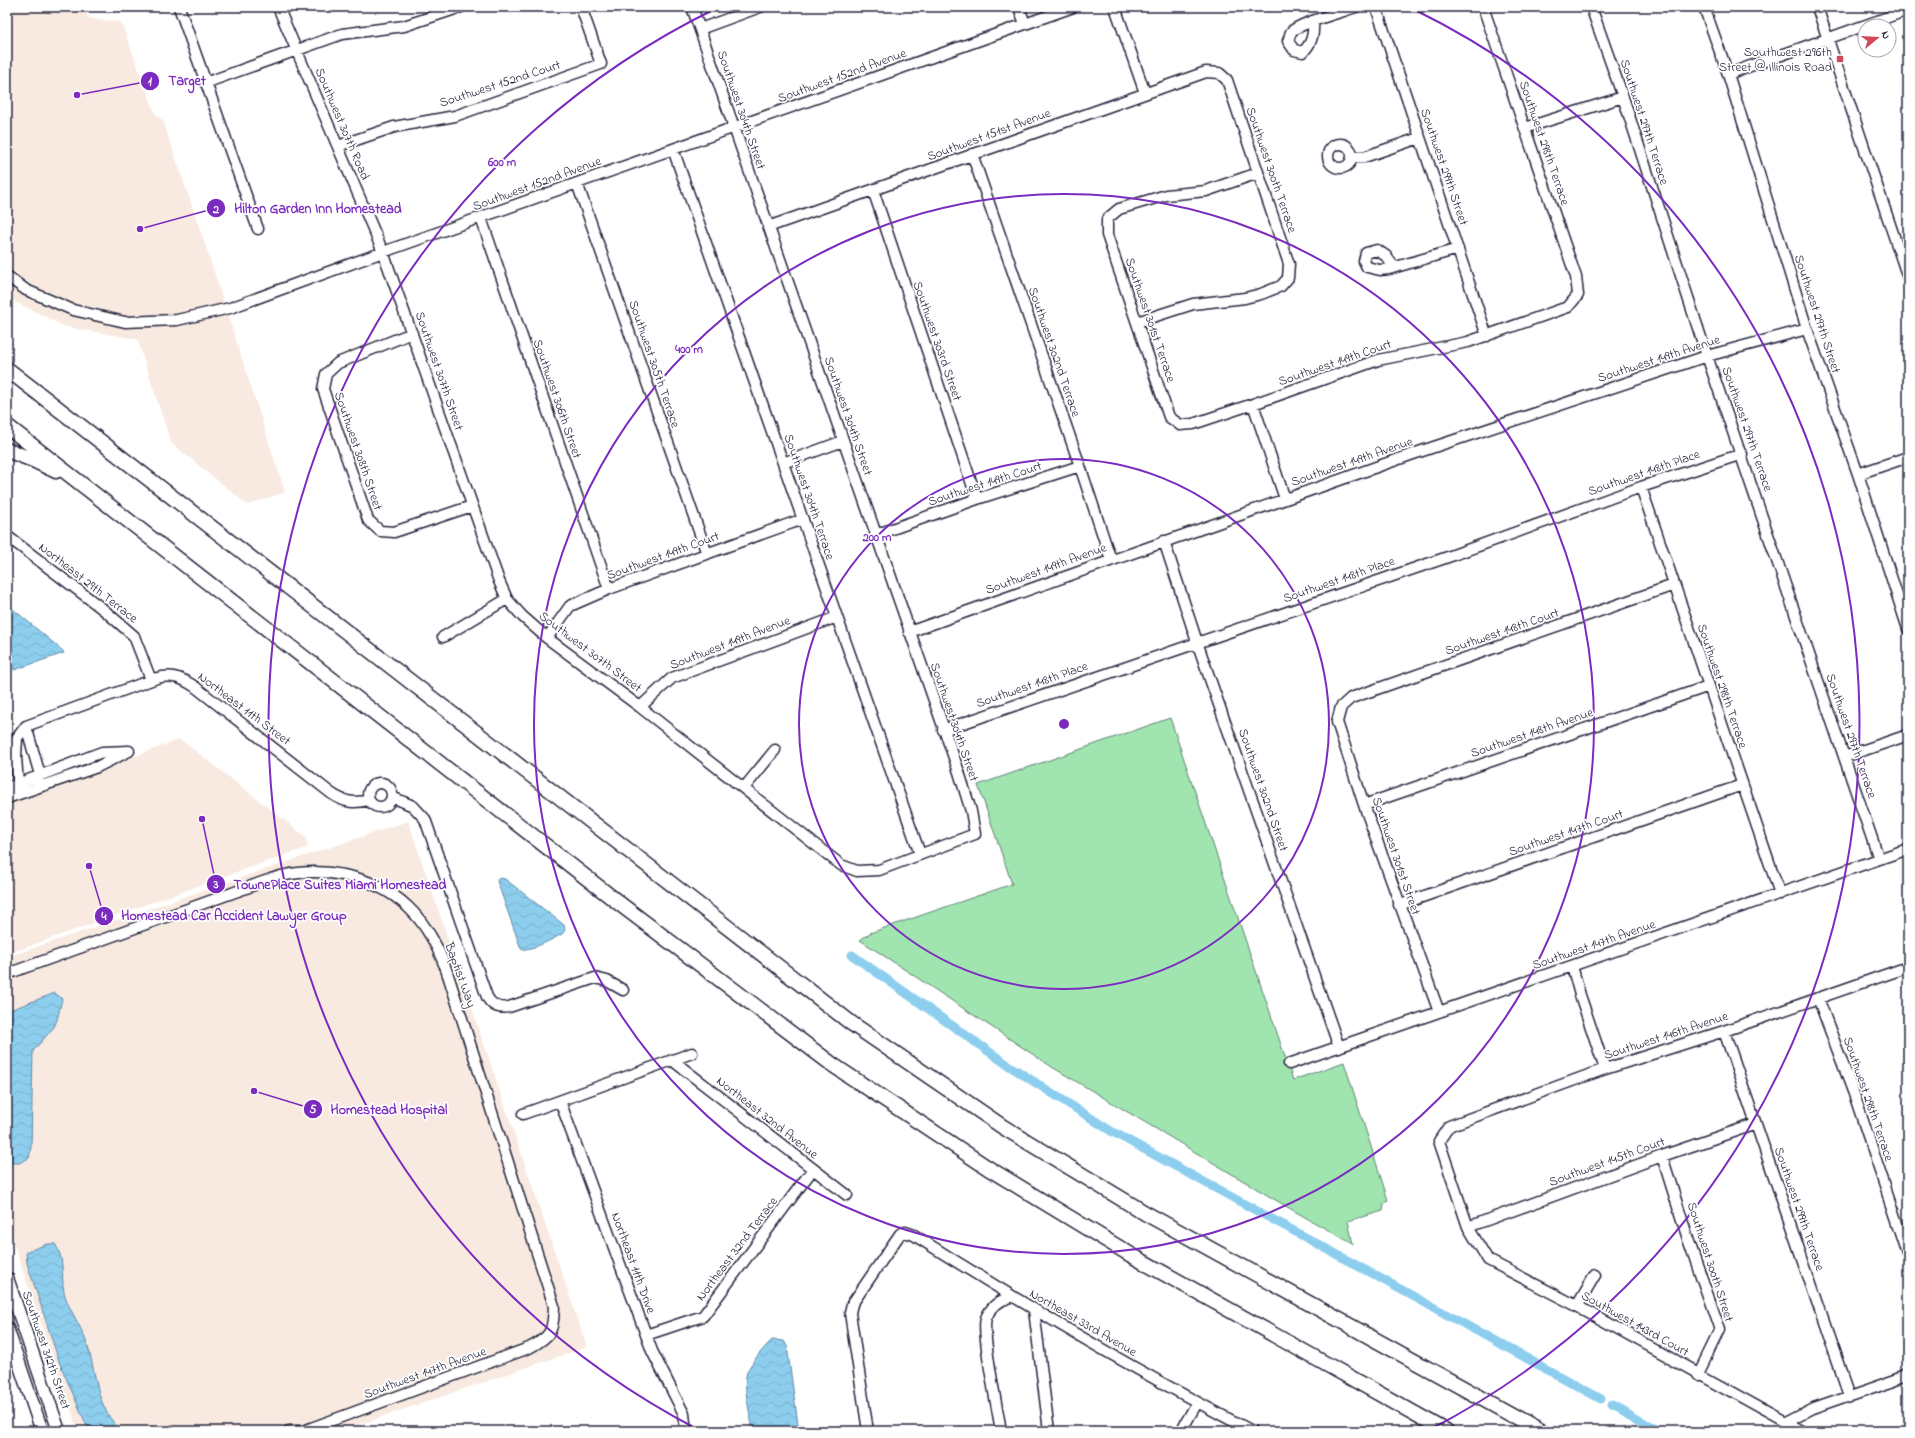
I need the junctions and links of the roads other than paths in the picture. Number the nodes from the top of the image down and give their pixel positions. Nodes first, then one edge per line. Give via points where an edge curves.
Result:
1 (178, 7) edge
2 (278, 7) edge
3 (462, 7) edge
4 (581, 7) edge
5 (692, 7) edge
6 (760, 7) edge
7 (1019, 7) edge
8 (1073, 7) edge
9 (1115, 7) edge
10 (1356, 7) edge
11 (1376, 7) edge
12 (1483, 7) edge
13 (1592, 7) edge
14 (1704, 7) edge
15 (1817, 7) edge
16 (1908, 10) edge
17 (1313, 22) dead end
18 (1025, 24) junction
19 (700, 29) junction
20 (1828, 39) junction
21 (296, 50) junction
22 (1219, 73) joint
23 (1728, 74) junction
24 (205, 83) junction
25 (1145, 93) junction
26 (1623, 96) junction
27 (735, 128) junction
28 (1525, 128) junction
29 (1419, 138) junction
30 (338, 146) junction
31 (673, 149) junction
32 (972, 154) junction
33 (1353, 157) dead end
34 (1258, 173) junction
35 (577, 183) junction
36 (873, 190) junction
37 (481, 218) junction
38 (768, 227) junction
39 (258, 229) dead end
40 (1458, 249) junction
41 (382, 252) junction
42 (1394, 267) dead end
43 (7, 276) edge
44 (1908, 278) edge
45 (1578, 287) joint
46 (1137, 322) junction
47 (1807, 328) junction
48 (412, 333) junction
49 (1487, 336) junction
50 (1707, 356) junction
51 (7, 369) edge
52 (1253, 404) junction
53 (1180, 425) joint
54 (7, 426) edge
55 (843, 441) junction
56 (7, 450) edge
57 (1742, 454) junction
58 (1908, 457) edge
59 (783, 463) junction
60 (1080, 466) junction
61 (1858, 474) junction
62 (73, 477) junction
63 (1641, 487) junction
64 (977, 499) junction
65 (1285, 499) junction
66 (472, 506) junction
67 (803, 519) junction
68 (875, 535) junction
69 (7, 536) edge
70 (1164, 541) junction
71 (707, 554) junction
72 (1111, 560) junction
73 (1674, 585) junction
74 (609, 589) junction
75 (507, 599) junction
76 (837, 617) junction
77 (1908, 629) edge
78 (909, 632) junction
79 (443, 637) dead end
80 (548, 638) junction
81 (1197, 642) junction
82 (151, 680) junction
83 (1708, 686) junction
84 (640, 707) junction
85 (1341, 707) joint
86 (26, 726) junction
87 (943, 730) junction
88 (1908, 735) edge
89 (16, 749) junction
90 (32, 750) junction
91 (775, 750) dead end
92 (1844, 758) junction
93 (40, 775) junction
94 (18, 784) junction
95 (1742, 785) junction
96 (7, 788) edge
97 (744, 788) junction
98 (30, 791) junction
99 (392, 797) junction
100 (7, 798) edge
101 (369, 800) junction
102 (1364, 805) junction
103 (1908, 849) edge
104 (920, 854) junction
105 (1880, 859) junction
106 (1780, 894) junction
107 (1399, 905) junction
108 (1572, 966) junction
109 (1908, 967) edge
110 (7, 974) edge
111 (623, 990) dead end
112 (1818, 998) junction
113 (1439, 1012) junction
114 (1724, 1031) junction
115 (1339, 1047) junction
116 (692, 1053) dead end
117 (672, 1060) junction
118 (1289, 1064) dead end
119 (1605, 1069) junction
120 (560, 1101) junction
121 (523, 1114) dead end
122 (1756, 1124) junction
123 (1662, 1156) junction
124 (813, 1169) junction
125 (847, 1195) dead end
126 (1468, 1227) junction
127 (1908, 1255) edge
128 (1595, 1275) dead end
129 (7, 1278) edge
130 (1011, 1296) junction
131 (1577, 1306) junction
132 (1034, 1310) junction
133 (7, 1328) edge
134 (551, 1330) joint
135 (646, 1335) junction
136 (1908, 1374) edge
137 (1698, 1375) junction
138 (1849, 1395) junction
139 (1197, 1403) junction
140 (1786, 1422) junction
141 (42, 1431) edge
142 (59, 1431) edge
143 (289, 1431) edge
144 (302, 1431) edge
145 (686, 1431) edge
146 (868, 1431) edge
147 (1001, 1431) edge
148 (1049, 1431) edge
149 (1181, 1431) edge
150 (1252, 1431) edge
151 (1446, 1431) edge
152 (1541, 1431) edge
153 (1803, 1431) edge

1 - 24 street
2 - 21 street, Southwest 307th Road
3 - 21 street via 404,26 342,34
4 - 30 street, Southwest 152nd Court via 601,64 455,116 394,127
5 - 19 street, Southwest 304th Street
6 - 19 street
7 - 18 street
8 - 18 street, Southwest 152nd Avenue
9 - 25 street
10 - 17 street
11 - 29 street, Southwest 299th Street
12 - 28 street, Southwest 298th Terrace
13 - 26 street, Southwest 297th Terrace
14 - 23 street, Southwest 297th Street
15 - 20 street
16 - 20 street
18 - 27 street, Southwest 152nd Avenue
19 - 27 street, Southwest 304th Street
20 - 23 street
20 - 44 street
21 - 24 street
21 - 30 street, Southwest 307th Road
22 - 25 street, Southwest 151st Avenue via 1206,72
22 - 34 street, Southwest 300th Terrace via 1227,80
23 - 47 street, Southwest 297th Street
24 - 39 street
25 - 32 street, Southwest 151st Avenue
26 - 28 street
26 - 50 street, Southwest 297th Terrace
27 - 31 street, Southwest 152nd Avenue
27 - 38 street, Southwest 304th Street
28 - 45 street, Southwest 298th Terrace
29 - 33 street via 1364,157
29 - 40 street, Southwest 299th Street
30 - 41 street, Southwest 307th Road
31 - 35 street, Southwest 152nd Avenue
31 - 59 street, Southwest 304th Terrace
32 - 36 street, Southwest 151st Avenue
32 - 60 street, Southwest 302nd Terrace
34 - 46 street, Southwest 301st Terrace via 1206,191 1166,195 1118,208 1107,219 1107,235
34 - 46 street, Southwest 300th Terrace via 1289,264 1288,278 1281,286 1262,294 1193,304
35 - 37 street, Southwest 152nd Avenue
35 - 71 street, Southwest 305th Terrace
36 - 38 street, Southwest 151st Avenue
36 - 64 street, Southwest 303rd Street
37 - 41 street, Southwest 152nd Avenue
37 - 74 street, Southwest 306th Street
38 - 55 street, Southwest 304th Street
40 - 42 street
40 - 49 street, Southwest 299th Street
41 - 43 street, Southwest 152nd Avenue via 230,308 177,320 125,322 73,310 26,290
41 - 48 street, Southwest 307th Street
45 - 49 street, Southwest 149th Court via 1575,300 1568,307
46 - 53 street, Southwest 301st Terrace via 1168,417
47 - 50 street, Southwest 149th Avenue
47 - 61 street, Southwest 297th Street
48 - 66 street, Southwest 307th Street
48 - 66 street, Southwest 308th Street via 338,363 326,374 323,389 363,506 368,520 380,531 394,532
49 - 52 street, Southwest 149th Court via 1452,346 1378,360
50 - 57 street, Southwest 297th Terrace
50 - 65 street, Southwest 149th Avenue
51 - 152 highway via 851,1023 1003,1127 1145,1213
52 - 53 street, Southwest 149th Court via 1193,424
52 - 65 street
54 - 62 highway
55 - 59 street
55 - 68 street, Southwest 304th Street
56 - 62 highway
57 - 63 street, Southwest 148th Place
57 - 92 street, Southwest 297th Terrace
58 - 61 street
59 - 67 street, Southwest 304th Terrace
60 - 64 street, Southwest 149th Court
60 - 72 street, Southwest 302nd Terrace
61 - 77 street, Southwest 297th Street
62 - 151 highway via 624,907 833,1064 988,1168 1118,1247
63 - 73 street, Southwest 298th Terrace
63 - 81 street, Southwest 148th Place via 1445,558
64 - 68 street, Southwest 149th Court
65 - 70 street, Southwest 149th Avenue
66 - 75 street, Southwest 307th Street
67 - 71 street, Southwest 149th Court
67 - 76 street, Southwest 304th Terrace
68 - 78 street, Southwest 304th Street
69 - 82 street, Northeast 29th Terrace via 134,636
70 - 72 street, Southwest 149th Avenue
70 - 81 street, Southwest 302nd Street
71 - 74 street, Southwest 149th Court
72 - 78 street, Southwest 149th Avenue
73 - 83 street, Southwest 298th Terrace
73 - 85 street, Southwest 148th Court via 1351,698
74 - 80 street, Southwest 149th Court via 570,606
75 - 79 street
75 - 80 street, Southwest 307th Street
76 - 84 street, Southwest 149th Avenue via 672,678
76 - 104 street, Southwest 304th Terrace
78 - 87 street, Southwest 304th Street
80 - 84 street, Southwest 307th Street
81 - 87 street, Southwest 148th Place
81 - 115 street, Southwest 302nd Street
82 - 86 street, Northeast 11th Street
82 - 101 street, Northeast 11th Street via 168,676 183,680 332,794 346,802
83 - 95 street, Southwest 298th Terrace
83 - 102 street, Southwest 148th Avenue
84 - 97 street, Southwest 307th Street
85 - 102 street, Southwest 301st Street via 1337,722
86 - 89 street via 17,738
86 - 90 street
87 - 104 street, Southwest 304th Street via 971,811 975,834
88 - 92 street
89 - 90 street via 24,745
89 - 94 street
90 - 93 street
91 - 97 street
92 - 105 street, Southwest 297th Terrace
93 - 94 street
93 - 98 street via 38,782
93 - 98 street via 102,752 129,751 97,767
94 - 96 street
95 - 106 street, Southwest 298th Terrace
95 - 107 street, Southwest 147th Court
97 - 104 street, Southwest 307th Street via 841,865 857,871 879,870
98 - 100 street
99 - 101 street, Northeast 11th Street via 390,803 383,807 375,806
99 - 101 street via 390,788 380,783 370,788
99 - 111 street via 413,806 425,819 487,997 494,1005 500,1008 510,1007 594,978 607,981
102 - 107 street, Southwest 301st Street
103 - 105 street, Southwest 147th Avenue
105 - 106 street, Southwest 147th Avenue
106 - 108 street, Southwest 147th Avenue
107 - 113 street, Southwest 301st Street
108 - 113 street, Southwest 147th Avenue
108 - 119 street
109 - 112 street, Southwest 146th Avenue
110 - 134 street, Baptist Way via 282,876 326,872 383,888 408,907 425,927 443,960 554,1306
112 - 114 street, Southwest 146th Avenue
112 - 127 street, Southwest 298th Terrace via 1854,1094
113 - 115 street, Southwest 147th Avenue
114 - 119 street, Southwest 146th Avenue
114 - 122 street, Southwest 299th Terrace
115 - 118 street, Southwest 147th Avenue
116 - 117 street
117 - 120 street
117 - 124 street, Northeast 32nd Avenue
119 - 126 street, Southwest 146th Avenue via 1448,1126 1439,1141
120 - 121 street
120 - 135 street, Northeast 11th Drive
122 - 123 street, Southwest 145th Court
122 - 138 street, Southwest 299th Terrace
123 - 126 street, Southwest 145th Court
123 - 137 street, Southwest 300th Street via 1720,1330
124 - 125 street, Northeast 32nd Avenue
124 - 135 street, Northeast 32nd Terrace via 703,1316
126 - 131 street, Southwest 143rd Court via 1488,1260
128 - 131 street
129 - 142 main road, Southwest 312th Street
130 - 132 street, Northeast 33rd Avenue
130 - 146 street, Northeast 33rd Avenue via 914,1235 905,1232 900,1234 852,1304 850,1313
130 - 147 street via 999,1301 989,1311 985,1320
131 - 137 street, Southwest 143rd Court
132 - 139 street, Northeast 33rd Avenue
132 - 148 street
133 - 141 main road
134 - 144 street, Southwest 147th Avenue via 544,1340 529,1348
135 - 145 street, Northeast 11th Drive via 684,1414
136 - 138 street
137 - 140 street, Southwest 143rd Court
138 - 140 street via 1813,1408
139 - 149 street
139 - 150 street, Northeast 33rd Avenue
140 - 153 street, Southwest 143rd Court
143 - 144 street, Southwest 147th Avenue

